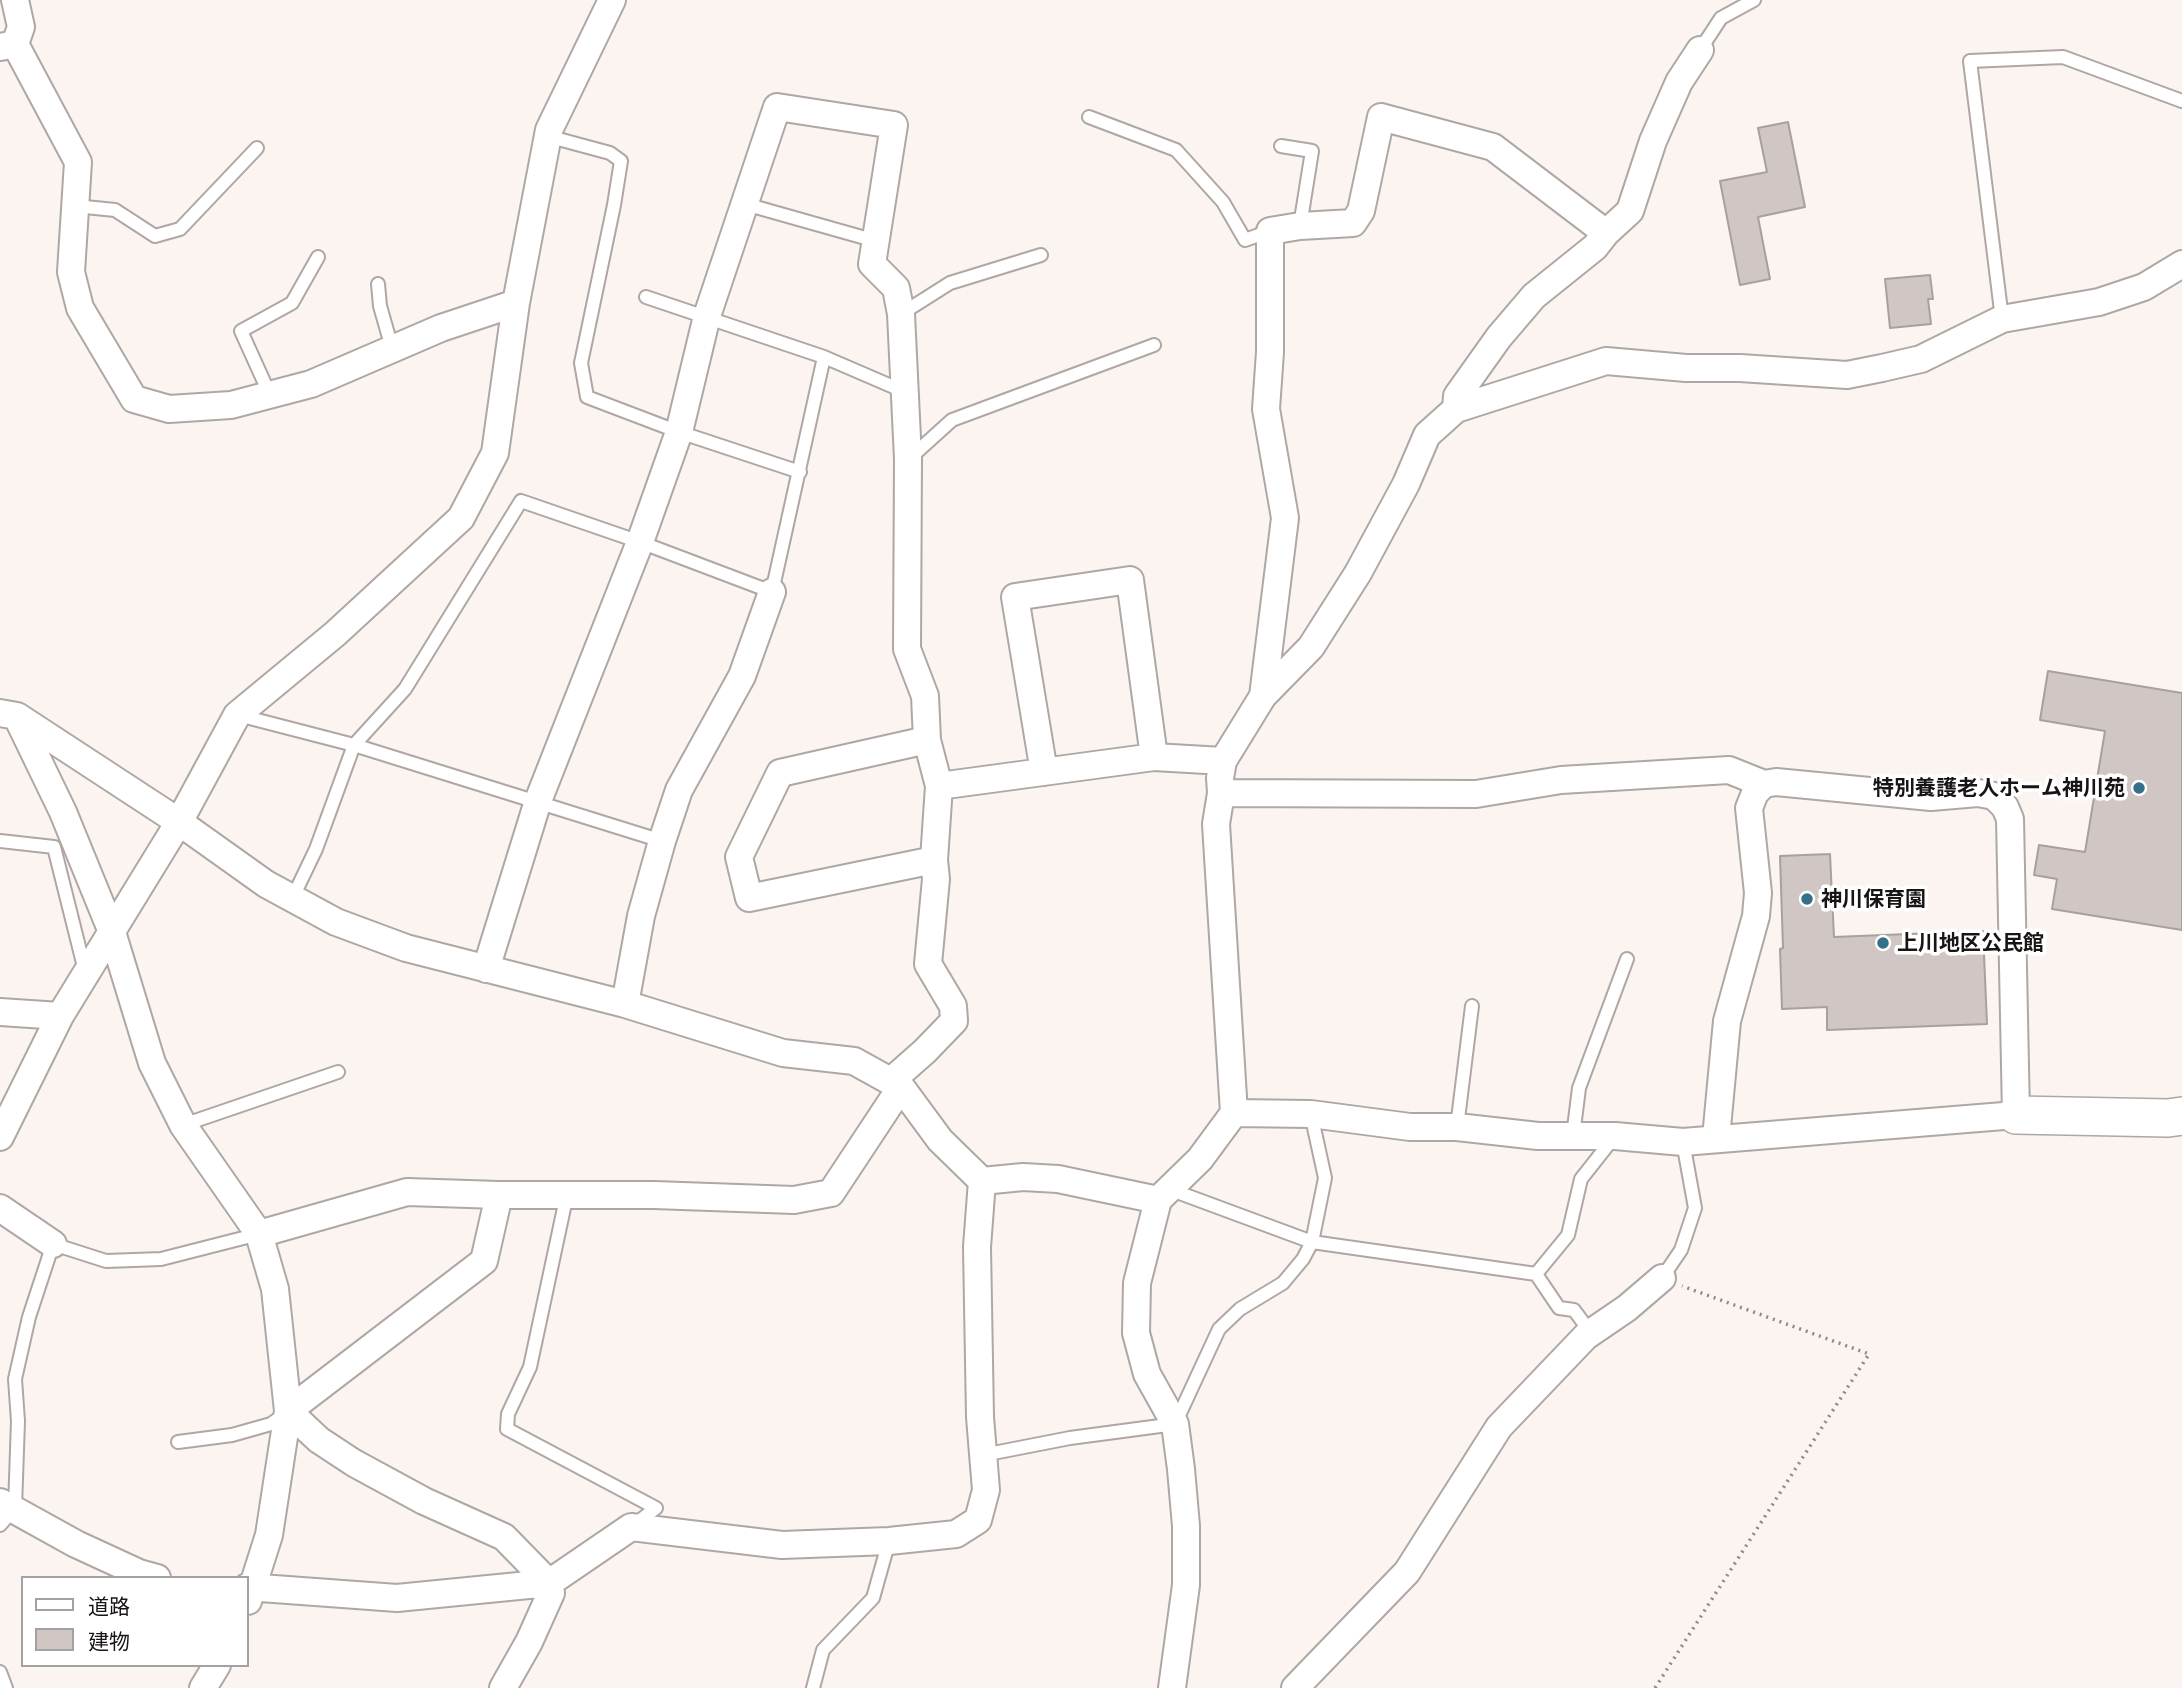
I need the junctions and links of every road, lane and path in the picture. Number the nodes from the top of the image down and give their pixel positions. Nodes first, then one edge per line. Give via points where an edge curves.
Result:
1 (15, 0) edge
2 (612, 0) edge
3 (1754, 0) edge
4 (8, 46) edge
5 (1700, 50) joint
6 (2182, 101) edge
7 (1089, 117) dead end
8 (547, 136) junction
9 (1281, 146) dead end
10 (257, 148) dead end
11 (745, 204) junction
12 (75, 206) junction
13 (1300, 226) junction
14 (1270, 231) junction
15 (1606, 233) junction
16 (876, 241) junction
17 (1041, 256) dead end
18 (318, 257) dead end
19 (2182, 264) edge
20 (378, 284) dead end
21 (646, 297) dead end
22 (516, 303) junction
23 (901, 314) junction
24 (707, 316) junction
25 (2002, 319) junction
26 (1154, 345) dead end
27 (392, 348) junction
28 (824, 357) junction
29 (903, 391) junction
30 (270, 395) junction
31 (1456, 409) junction
32 (679, 432) junction
33 (908, 460) junction
34 (800, 472) junction
35 (640, 542) junction
36 (772, 592) junction
37 (1263, 696) junction
38 (8, 714) edge
39 (237, 715) junction
40 (927, 740) junction
41 (354, 745) junction
42 (1154, 757) junction
43 (1223, 761) junction
44 (1044, 772) junction
45 (1764, 784) junction
46 (939, 786) junction
47 (1221, 793) junction
48 (538, 802) junction
49 (179, 822) junction
50 (0, 841) edge
51 (662, 841) junction
52 (934, 860) junction
53 (293, 897) junction
54 (112, 932) junction
55 (1627, 959) dead end
56 (486, 969) junction
57 (85, 973) junction
58 (625, 1004) junction
59 (1472, 1006) dead end
60 (0, 1012) edge
61 (60, 1016) junction
62 (338, 1072) dead end
63 (896, 1084) junction
64 (1234, 1114) junction
65 (1311, 1114) junction
66 (2016, 1115) junction
67 (2182, 1116) edge
68 (183, 1125) junction
69 (1457, 1127) junction
70 (1573, 1136) junction
71 (1615, 1136) junction
72 (0, 1137) edge
73 (1716, 1138) junction
74 (1682, 1142) junction
75 (982, 1181) junction
76 (567, 1194) junction
77 (499, 1195) junction
78 (1163, 1195) junction
79 (0, 1208) edge
80 (258, 1234) junction
81 (1312, 1242) junction
82 (52, 1244) junction
83 (1536, 1274) junction
84 (1662, 1279) junction
85 (1591, 1333) junction
86 (288, 1411) junction
87 (1175, 1424) junction
88 (178, 1442) dead end
89 (983, 1455) junction
90 (5, 1511) edge
91 (631, 1527) junction
92 (890, 1541) junction
93 (150, 1576) edge
94 (549, 1583) junction
95 (249, 1593) edge
96 (216, 1667) edge
97 (0, 1672) edge
98 (6, 1688) edge
99 (203, 1688) edge
100 (503, 1688) edge
101 (814, 1688) edge
102 (1172, 1688) edge
103 (1294, 1688) edge
104 (1655, 1688) edge

1 - 4 street via 21,27
2 - 8 street
3 - 5 lane via 1721,18
4 - 12 street via 78,162
5 - 15 street via 1679,82 1653,141 1630,211
6 - 25 lane via 2063,57 1970,61
7 - 14 lane via 1176,150 1223,202 1245,240
8 - 22 street
8 - 32 lane via 610,153 621,161 581,363 587,397
9 - 13 lane via 1312,151
10 - 12 lane via 180,229 155,236 115,210
11 - 16 lane
11 - 16 street via 777,107 894,125
11 - 24 street
12 - 30 street via 71,272 80,308 134,399 169,409 231,405
13 - 14 street
13 - 15 street via 1353,223 1361,211 1381,117 1493,147
14 - 37 street via 1266,409 1285,518
15 - 31 street via 1534,296 1499,337 1457,396
16 - 23 street via 872,264 896,288
17 - 23 lane via 950,284
18 - 30 lane via 292,303 241,331
19 - 25 street via 2144,287 2099,302
20 - 27 lane
21 - 24 lane
22 - 27 street
22 - 39 street via 495,453 461,518 335,634
23 - 29 street
24 - 28 lane
24 - 32 street
25 - 31 street via 1921,359 1847,375 1606,361
26 - 33 lane via 952,420
27 - 30 street via 311,384
28 - 29 lane
28 - 34 lane
29 - 33 street
31 - 37 street via 1427,435 1358,573 1311,647
32 - 34 lane
32 - 35 street
33 - 40 street via 907,649 925,696
34 - 36 lane
35 - 36 lane
35 - 41 lane via 520,501 405,689
35 - 48 street
36 - 51 street via 741,677 679,790
37 - 43 street
38 - 49 street
38 - 54 street via 62,812
39 - 41 lane
39 - 49 street
40 - 46 street
40 - 52 street via 780,773 739,857 749,898
41 - 48 lane
41 - 53 lane
42 - 43 street
42 - 44 street
42 - 44 street via 1130,580 1015,597
43 - 47 street
44 - 46 street
45 - 47 street via 1729,770 1561,780 1476,794
45 - 66 street via 1931,797 1978,793 1994,796 2005,807 2010,820
45 - 73 street via 1749,808 1756,916 1727,1021
46 - 52 street
47 - 64 street via 1216,824
48 - 51 lane
48 - 56 street
49 - 53 street via 266,884
49 - 54 street
50 - 57 lane via 54,846
51 - 58 street via 640,916
52 - 63 street via 928,964 953,1006 954,1021
53 - 56 street via 348,926 406,948
54 - 57 street
54 - 68 street via 152,1063
55 - 70 lane via 1579,1088
56 - 58 street
57 - 61 street
58 - 63 street via 783,1053 854,1061
59 - 69 lane
60 - 61 street
61 - 72 street
62 - 68 lane
63 - 75 street via 940,1140
63 - 76 street via 831,1194 794,1199
64 - 65 street
64 - 78 street via 1200,1159
65 - 69 street
65 - 81 lane via 1325,1178
66 - 67 street
66 - 73 street
68 - 80 street
69 - 70 street
70 - 71 street
71 - 74 street
71 - 83 lane via 1581,1180 1568,1235
73 - 74 street
74 - 84 lane via 1695,1208 1681,1250
75 - 78 street via 1058,1179
75 - 89 street via 978,1247
76 - 77 street
76 - 91 lane via 530,1367 508,1414 507,1429 656,1508
77 - 80 street via 407,1192
77 - 86 street via 484,1261
78 - 81 lane
78 - 87 street via 1137,1283 1136,1333 1147,1374
79 - 82 street
80 - 82 lane via 161,1259 106,1261
80 - 86 street via 275,1289
81 - 83 lane
81 - 87 lane via 1283,1283 1240,1309 1219,1329
82 - 90 lane via 15,1379 18,1421
83 - 85 lane via 1559,1308 1574,1310
84 - 85 street
84 - 104 path via 1869,1354
85 - 103 street via 1499,1427 1407,1572
86 - 88 lane via 271,1424 232,1435
86 - 94 street via 319,1440 354,1463 504,1537
86 - 95 street via 269,1535
87 - 89 lane
87 - 102 street via 1184,1503 1186,1585
89 - 92 street via 986,1490 978,1520 956,1534
90 - 93 street
91 - 92 street via 782,1545
91 - 94 street
92 - 101 lane via 873,1598 823,1650
94 - 95 street via 397,1598
94 - 100 street via 551,1593
96 - 99 street
97 - 98 lane

